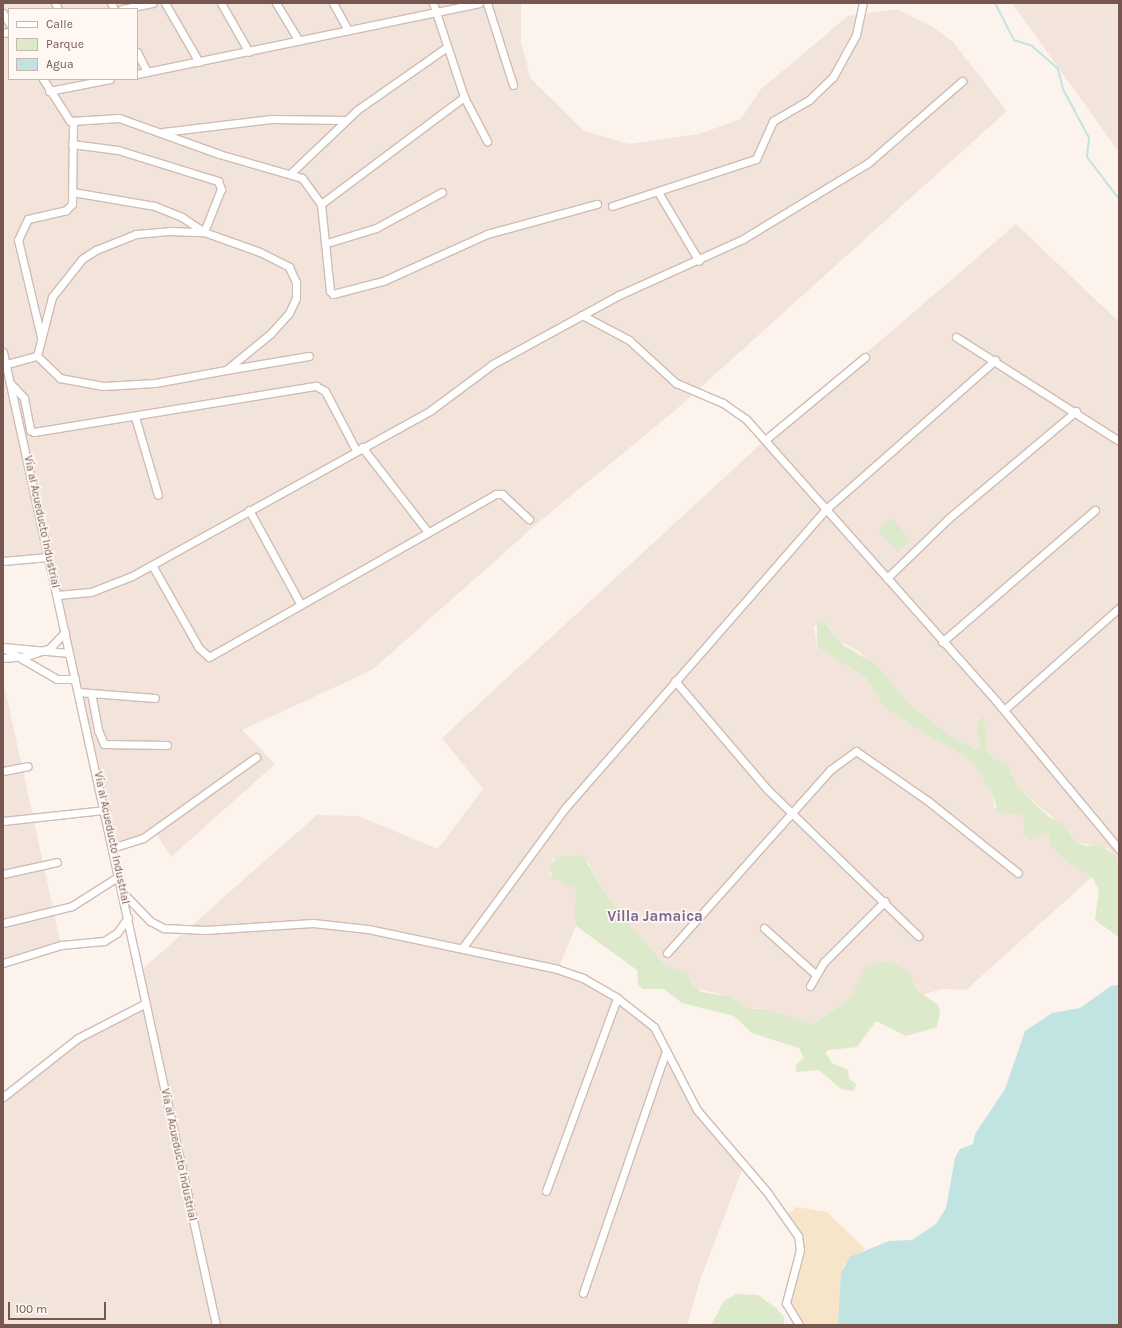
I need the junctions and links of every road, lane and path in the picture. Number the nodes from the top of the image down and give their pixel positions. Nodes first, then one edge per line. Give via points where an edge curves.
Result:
1 (152, 3) edge
2 (165, 3) edge
3 (221, 3) edge
4 (276, 3) edge
5 (333, 3) edge
6 (433, 3) edge
7 (479, 3) edge
8 (487, 3) edge
9 (863, 3) edge
10 (127, 8) edge
11 (435, 13) junction
12 (348, 30) junction
13 (299, 41) junction
14 (447, 47) junction
15 (249, 52) junction
16 (138, 54) edge
17 (199, 62) junction
18 (147, 72) junction
19 (138, 74) edge
20 (44, 80) edge
21 (98, 80) edge
22 (962, 81) dead end
23 (514, 85) dead end
24 (50, 90) junction
25 (464, 97) junction
26 (346, 120) junction
27 (73, 122) junction
28 (163, 132) junction
29 (487, 141) dead end
30 (72, 144) junction
31 (292, 172) junction
32 (72, 192) junction
33 (442, 192) dead end
34 (658, 192) junction
35 (321, 204) junction
36 (597, 204) dead end
37 (612, 206) dead end
38 (204, 232) junction
39 (327, 244) junction
40 (699, 261) junction
41 (582, 315) junction
42 (956, 337) dead end
43 (41, 339) junction
44 (3, 352) edge
45 (37, 356) junction
46 (309, 356) dead end
47 (865, 357) dead end
48 (995, 360) junction
49 (4, 364) edge
50 (226, 370) junction
51 (11, 384) junction
52 (1076, 411) junction
53 (136, 417) junction
54 (765, 440) junction
55 (1119, 441) edge
56 (359, 448) junction
57 (158, 495) dead end
58 (249, 510) junction
59 (825, 510) junction
60 (1095, 510) dead end
61 (529, 518) dead end
62 (428, 532) junction
63 (48, 557) junction
64 (3, 562) edge
65 (152, 565) junction
66 (887, 578) junction
67 (57, 595) junction
68 (301, 605) junction
69 (1119, 608) edge
70 (65, 632) junction
71 (942, 642) junction
72 (3, 647) edge
73 (41, 651) junction
74 (69, 653) junction
75 (12, 655) junction
76 (3, 658) edge
77 (75, 680) junction
78 (675, 681) junction
79 (78, 692) junction
80 (91, 693) junction
81 (155, 698) dead end
82 (1004, 710) junction
83 (166, 745) dead end
84 (256, 757) dead end
85 (28, 766) dead end
86 (3, 771) edge
87 (105, 810) junction
88 (792, 813) junction
89 (3, 821) edge
90 (112, 848) junction
91 (1119, 849) edge
92 (57, 862) dead end
93 (1018, 873) dead end
94 (3, 874) edge
95 (118, 876) junction
96 (122, 891) junction
97 (884, 901) junction
98 (128, 917) junction
99 (3, 923) edge
100 (764, 928) dead end
101 (918, 936) dead end
102 (463, 947) junction
103 (667, 953) dead end
104 (3, 963) edge
105 (815, 974) junction
106 (810, 986) dead end
107 (617, 998) junction
108 (146, 1003) junction
109 (666, 1050) junction
110 (3, 1097) edge
111 (546, 1191) dead end
112 (583, 1293) dead end
113 (216, 1325) edge
114 (799, 1325) edge

1 - 10 street
2 - 17 street
3 - 15 street
4 - 13 street
5 - 12 street
6 - 11 street
7 - 11 street
8 - 23 street
9 - 34 street via 856,35 833,77 809,100 776,118 756,159
11 - 12 street
11 - 14 street
12 - 13 street
13 - 15 street
14 - 25 street
14 - 26 street via 404,74
15 - 17 street
16 - 18 street
17 - 18 street
18 - 19 street
20 - 24 street
21 - 24 street
22 - 40 street via 868,163 743,239
24 - 27 street via 64,116
25 - 29 street
25 - 35 street
26 - 28 street via 271,120
26 - 31 street
27 - 28 street via 112,116
27 - 30 street
28 - 31 street via 219,154
30 - 32 street
30 - 38 street via 118,150 218,181 221,189
31 - 35 street via 306,181
32 - 38 street via 155,206 182,217
32 - 43 street via 70,207 28,219 18,240 27,289
33 - 39 street via 376,228
34 - 37 street
34 - 40 street
35 - 39 street
36 - 39 street via 487,234 383,280 344,293 331,293
38 - 43 street via 136,234 96,250 82,259 52,297
38 - 50 street via 260,252 289,267 296,282 296,298 289,313 270,334
40 - 41 street via 657,277
41 - 54 street via 630,340 680,386 737,411
41 - 56 street via 493,364 448,400
42 - 48 street
43 - 45 street
44 - 49 street, Vía al Acueducto Industrial
45 - 49 street
45 - 50 street via 60,378 103,386 155,383
46 - 50 street
47 - 54 street
48 - 52 street
48 - 59 street
49 - 51 street, Vía al Acueducto Industrial
51 - 53 street via 24,398 32,432
51 - 63 street, Vía al Acueducto Industrial
52 - 55 street
52 - 66 street via 948,518
53 - 56 street via 316,386 325,391
53 - 57 street
54 - 59 street
56 - 58 street
56 - 62 street
58 - 65 street
58 - 68 street
59 - 66 street
59 - 78 street
60 - 71 street
61 - 62 street via 502,494 496,494
62 - 68 street
63 - 64 street
63 - 67 street, Vía al Acueducto Industrial
65 - 67 street via 91,592
65 - 68 street via 206,657
66 - 71 street
67 - 70 street, Vía al Acueducto Industrial
69 - 82 street
70 - 73 street via 55,644
70 - 74 street, Vía al Acueducto Industrial
71 - 82 street
72 - 73 street
72 - 75 street
73 - 74 street
73 - 75 street via 27,656
74 - 77 street, Vía al Acueducto Industrial
75 - 76 street
75 - 77 street via 57,679
77 - 79 street, Vía al Acueducto Industrial
78 - 88 street via 756,777
78 - 102 street via 566,807
79 - 80 street
79 - 87 street, Vía al Acueducto Industrial
80 - 81 street
80 - 83 street via 98,730 104,744
82 - 91 street
84 - 90 street via 143,838
85 - 86 street
87 - 89 street
87 - 90 street, Vía al Acueducto Industrial
88 - 93 street via 843,758 859,751
88 - 97 street
88 - 103 street
90 - 95 street, Vía al Acueducto Industrial
92 - 94 street
95 - 96 street, Vía al Acueducto Industrial
95 - 99 street via 72,906
96 - 98 street, Vía al Acueducto Industrial
96 - 102 street via 150,921 164,928 205,930 313,923
97 - 101 street
97 - 105 street
98 - 104 street via 117,933 104,941 61,945
98 - 108 street, Vía al Acueducto Industrial
100 - 105 street
102 - 107 street via 571,973
105 - 106 street
107 - 109 street via 648,1020
107 - 111 street
108 - 110 street via 78,1038
108 - 113 street, Vía al Acueducto Industrial
109 - 112 street
109 - 114 street via 697,1110 768,1192 798,1236 800,1250 786,1303

